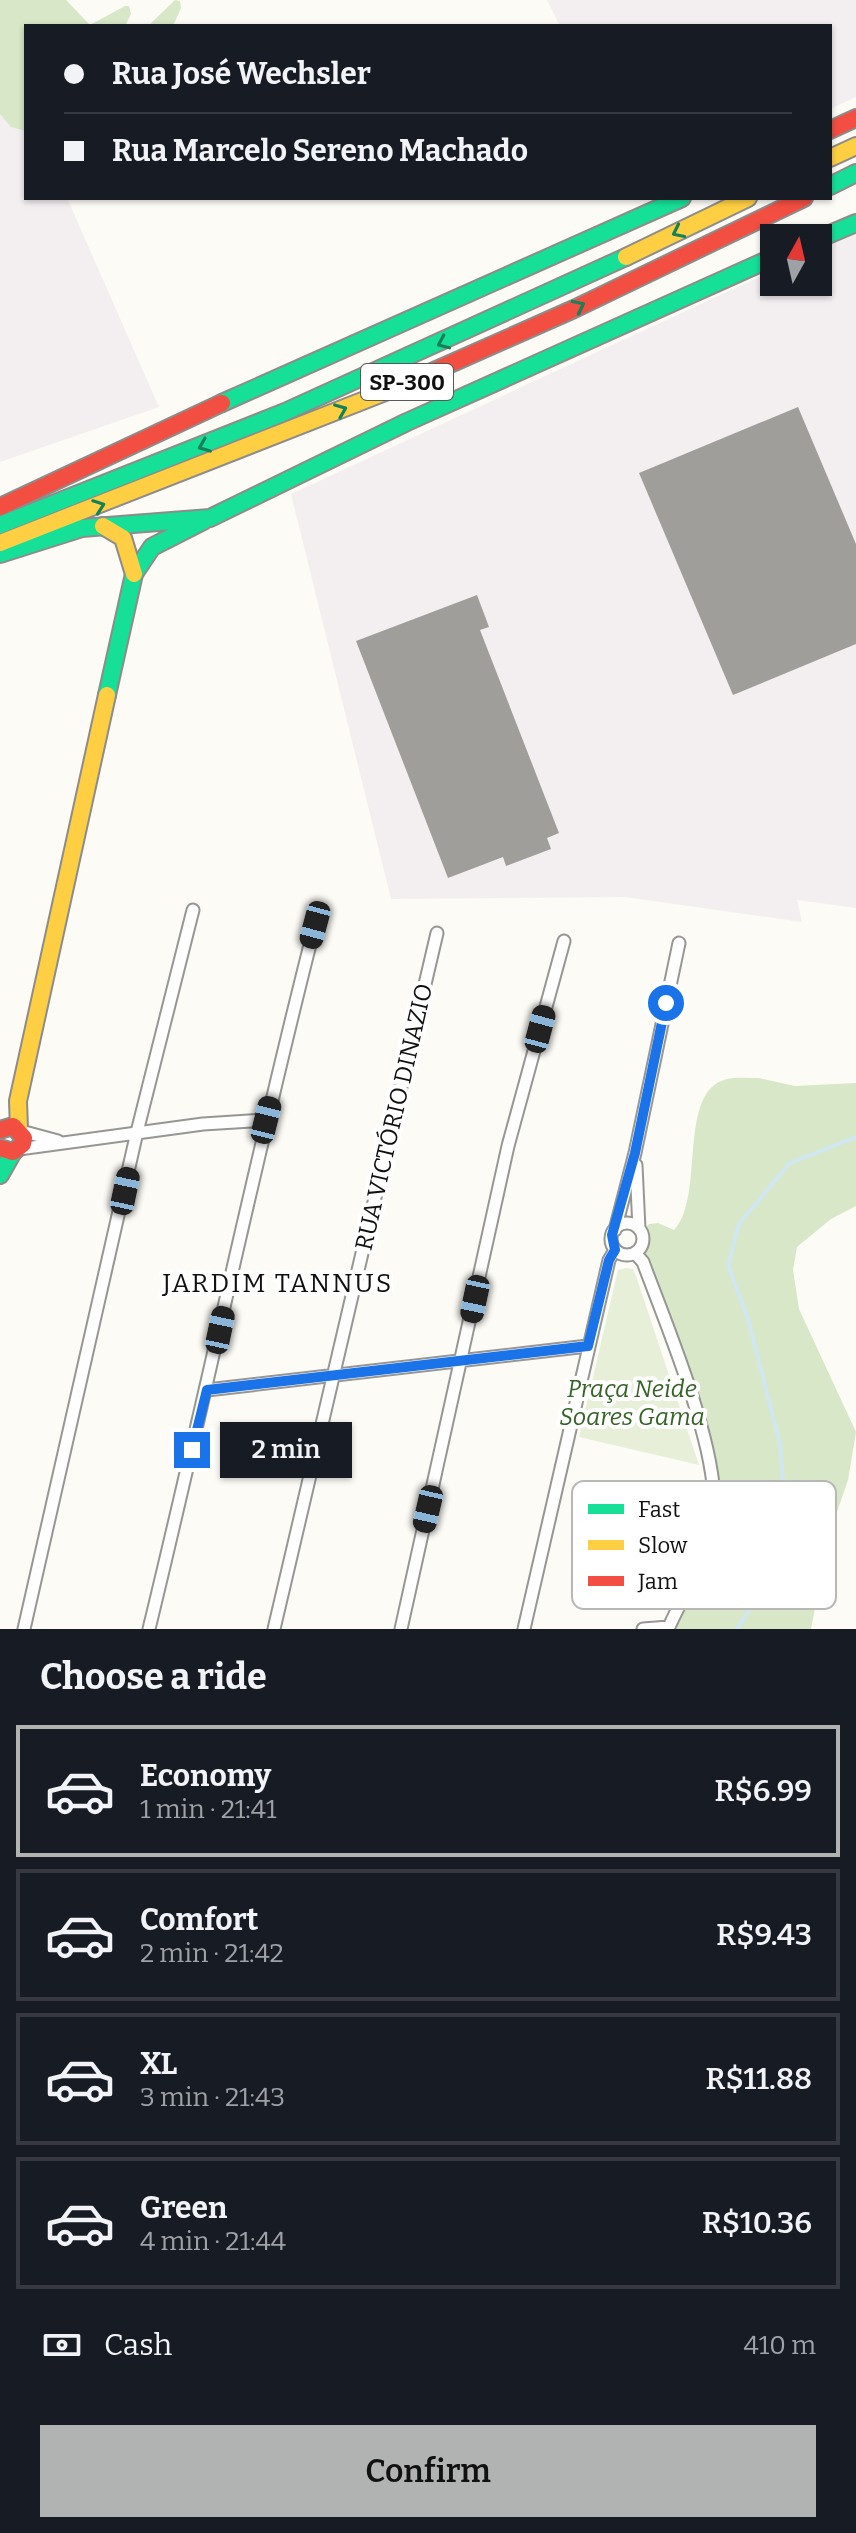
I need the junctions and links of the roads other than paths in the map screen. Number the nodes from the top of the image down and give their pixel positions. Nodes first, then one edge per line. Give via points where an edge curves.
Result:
1 (856, 118) edge
2 (832, 129) edge
3 (856, 146) edge
4 (832, 157) edge
5 (856, 173) edge
6 (832, 185) edge
7 (678, 200) edge
8 (744, 200) edge
9 (800, 200) edge
10 (856, 223) edge
11 (832, 233) edge
12 (760, 263) edge
13 (0, 507) edge
14 (210, 518) junction
15 (0, 525) edge
16 (101, 526) junction
17 (0, 543) edge
18 (0, 554) edge
19 (134, 574) junction
20 (193, 910) dead end
21 (315, 925) dead end
22 (437, 933) dead end
23 (564, 941) dead end
24 (679, 943) dead end
25 (266, 1120) junction
26 (11, 1130) edge
27 (137, 1132) junction
28 (63, 1143) junction
29 (7, 1152) edge
30 (635, 1153) junction
31 (0, 1175) edge
32 (639, 1229) junction
33 (615, 1230) junction
34 (615, 1250) junction
35 (635, 1253) junction
36 (588, 1346) junction
37 (462, 1360) junction
38 (333, 1377) junction
39 (207, 1390) junction
40 (713, 1481) edge
41 (678, 1609) edge
42 (669, 1628) edge
43 (24, 1629) edge
44 (149, 1629) edge
45 (274, 1629) edge
46 (401, 1629) edge
47 (524, 1629) edge
48 (643, 1629) edge

1 - 2 main road
3 - 4 main road
5 - 6 main road
7 - 13 main road
8 -> 15 main road, SP-300 via 320,398
17 -> 9 main road, SP-300 via 166,481 543,324
10 - 11 main road
12 - 14 main road via 407,422
14 - 16 main road
14 - 19 main road via 152,547
16 - 18 main road
16 - 19 main road via 127,542
19 - 26 main road
20 - 27 street
21 - 25 street
22 - 38 street, RUA VICTÓRIO DINAZIO
23 - 37 street via 508,1146
24 - 30 street
25 - 27 street
25 - 39 street
26 - 28 street
26 - 29 main road via 24,1138
27 - 28 street
27 - 43 street
28 - 29 street
29 - 31 main road
30 - 32 street
30 - 33 street
32 - 33 street via 624,1224
32 - 35 street via 642,1244
33 - 34 street
34 - 35 street
34 - 36 street
35 - 40 street via 643,1262 681,1366
36 - 37 street
36 - 47 street
37 - 38 street
37 - 46 street
38 - 39 street
38 - 45 street, RUA VICTÓRIO DINAZIO
39 - 44 street
41 - 42 street
42 - 48 street

